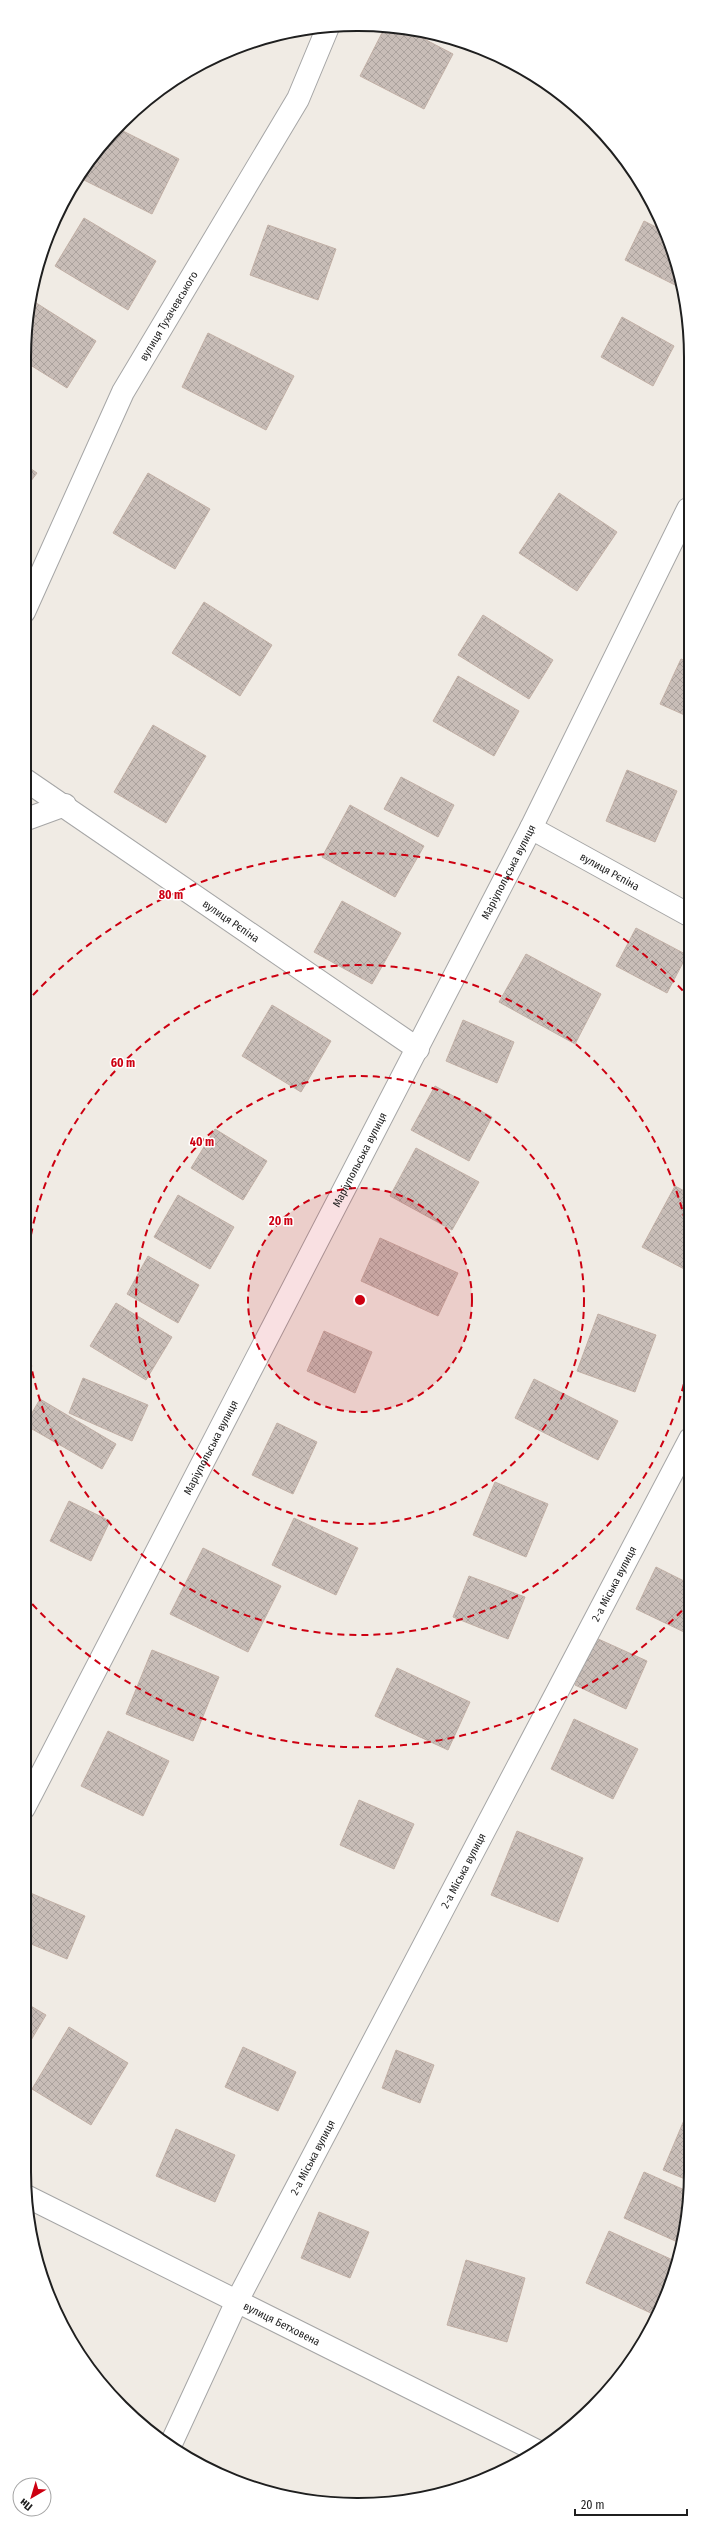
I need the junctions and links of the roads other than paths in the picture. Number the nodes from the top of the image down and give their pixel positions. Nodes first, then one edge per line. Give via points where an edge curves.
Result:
1 (326, 33) edge
2 (684, 517) edge
3 (31, 596) edge
4 (31, 784) edge
5 (65, 806) junction
6 (31, 818) edge
7 (531, 828) junction
8 (684, 911) edge
9 (418, 1049) junction
10 (684, 1450) edge
11 (31, 1795) edge
12 (33, 2199) edge
13 (237, 2301) junction
14 (173, 2441) edge
15 (531, 2448) edge

1 - 3 street, вулиця Тухачевського via 298,99 123,392
2 - 7 street, Маріупольська вулиця
4 - 5 street, вулиця Рєпіна
5 - 6 street
5 - 9 street, вулиця Рєпіна
7 - 8 street, вулиця Рєпіна
7 - 9 street, Маріупольська вулиця
9 - 11 street, Маріупольська вулиця
10 - 13 street, 2-а Міська вулиця
12 - 13 street, вулиця Бетховена
13 - 14 street, 2-а Міська вулиця
13 - 15 street, вулиця Бетховена

